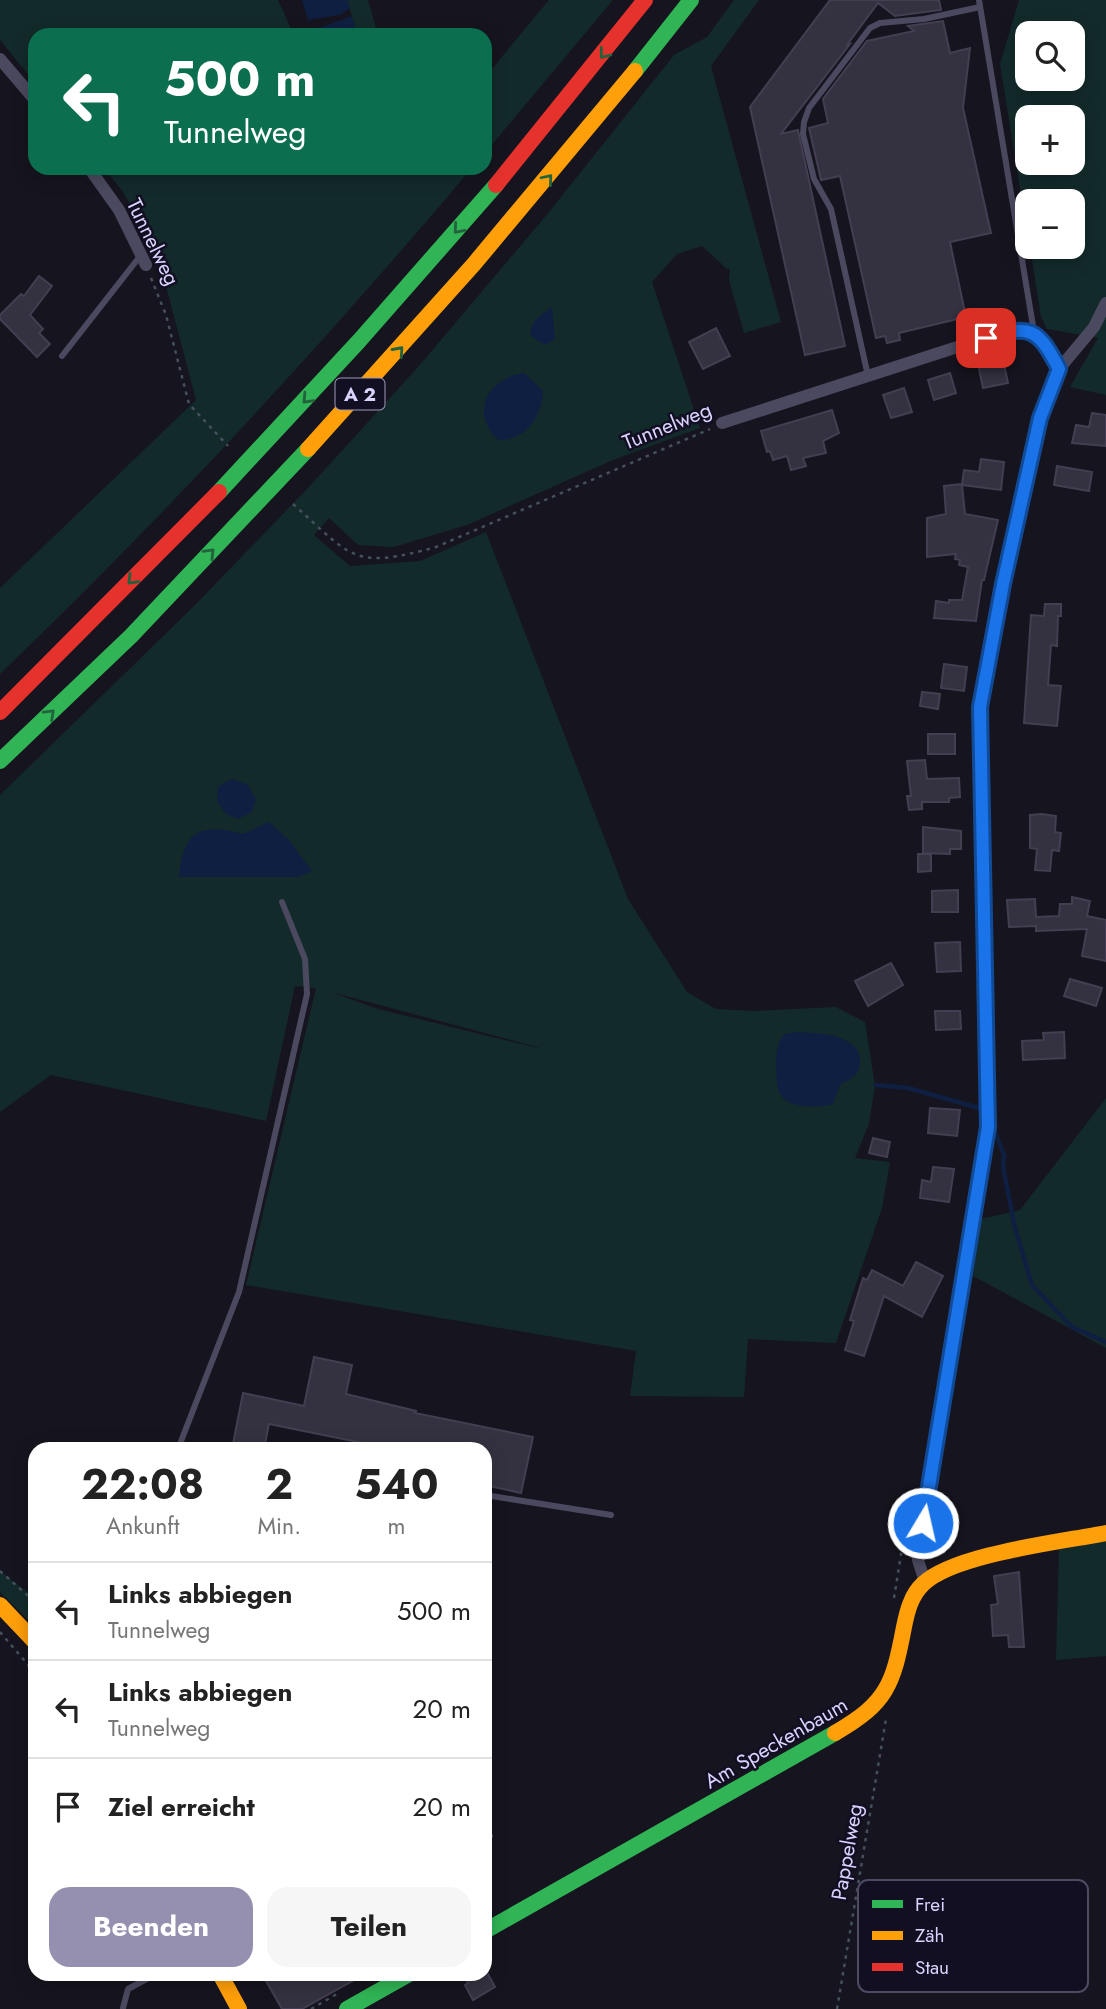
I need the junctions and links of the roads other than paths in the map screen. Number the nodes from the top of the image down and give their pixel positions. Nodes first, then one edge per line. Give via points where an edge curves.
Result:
1 (645, 0) edge
2 (691, 0) edge
3 (979, 4) edge
4 (0, 59) edge
5 (28, 92) edge
6 (94, 175) edge
7 (143, 260) joint
8 (1106, 303) edge
9 (1034, 332) junction
10 (62, 356) dead end
11 (1059, 369) junction
12 (868, 376) junction
13 (722, 424) road end
14 (0, 712) edge
15 (0, 761) edge
16 (282, 902) dead end
17 (181, 1442) edge
18 (492, 1496) edge
19 (611, 1515) dead end
20 (1106, 1533) edge
21 (925, 1582) junction
22 (0, 1605) edge
23 (28, 1635) edge
24 (492, 1927) edge
25 (143, 1981) edge
26 (219, 1981) edge
27 (221, 1981) edge
28 (397, 1981) edge
29 (123, 2008) edge
30 (228, 2009) edge
31 (239, 2009) edge
32 (347, 2009) edge

1 -> 14 main road, A 2 via 509,170 310,396
15 -> 2 main road, A 2 via 131,636 281,481 416,332 607,107
3 - 9 lane
3 - 12 lane via 870,28 809,108 804,122 814,179 831,209
4 - 5 street
6 - 7 street, Tunnelweg via 119,210
7 - 10 lane
8 - 11 street via 1094,327
9 - 11 street via 1045,342
9 - 12 street, Tunnelweg via 1010,330
11 - 21 street via 1040,418 980,707 988,1127 918,1549
12 - 13 street, Tunnelweg
16 - 17 lane via 305,959 307,994 239,1292
18 - 19 lane
20 - 21 main road via 951,1568
21 - 24 main road, Am Speckenbaum via 910,1605 898,1665 879,1703 847,1728
22 - 23 main road
25 - 29 lane via 128,1989
26 - 30 main road
27 - 31 main road
28 - 32 main road

